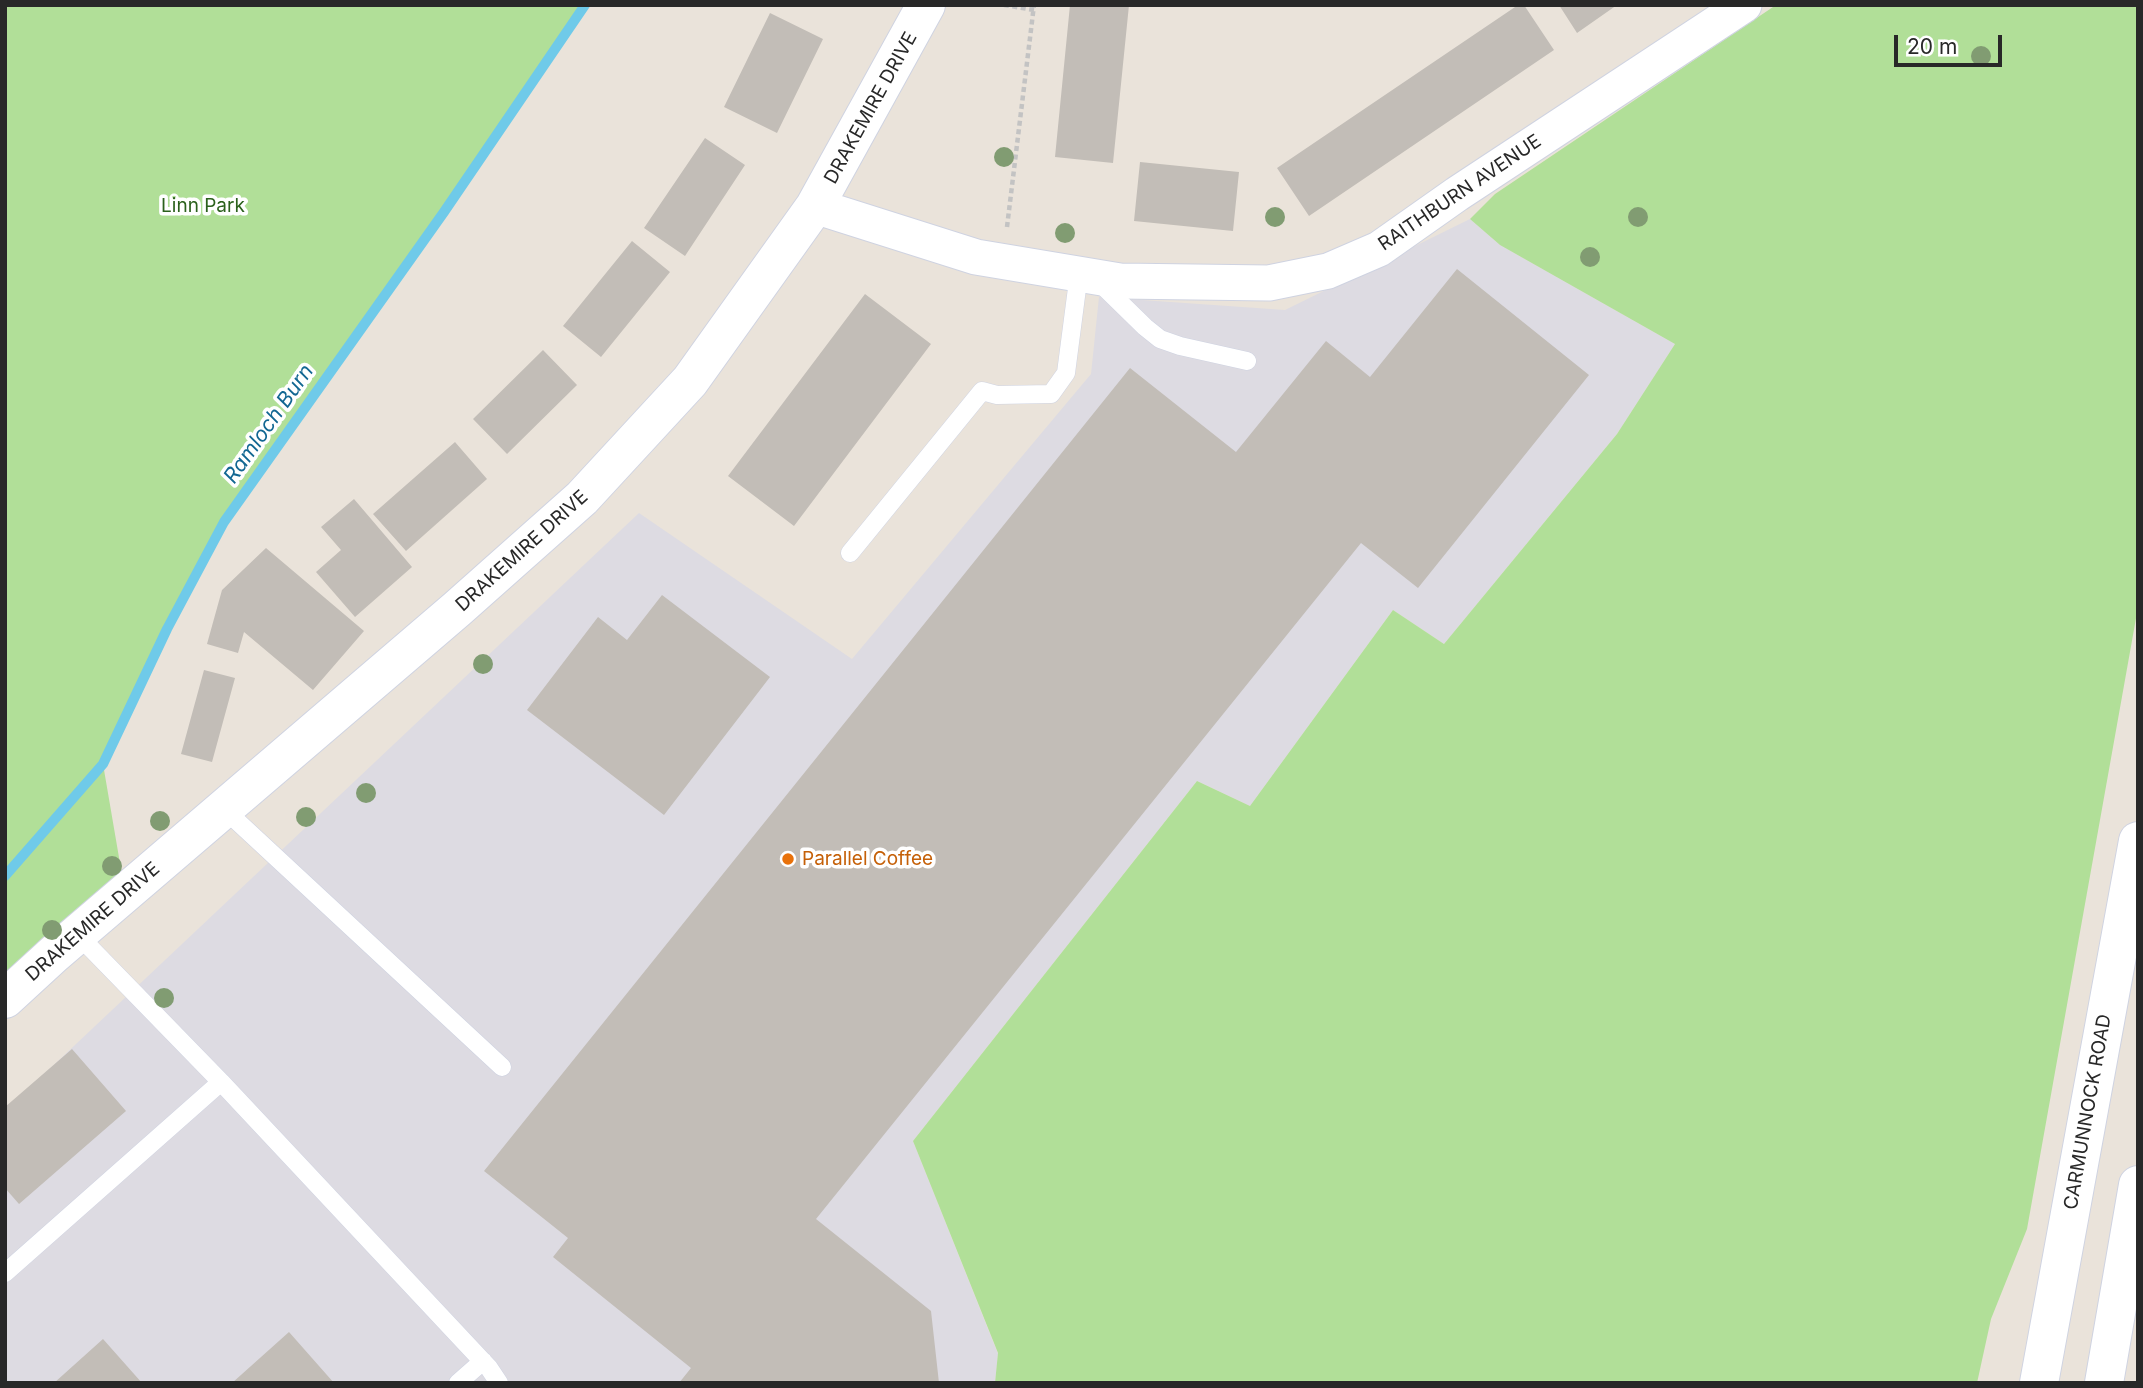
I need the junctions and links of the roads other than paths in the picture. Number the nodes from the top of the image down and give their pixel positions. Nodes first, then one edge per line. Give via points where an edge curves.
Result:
1 (926, 5) edge
2 (1744, 5) edge
3 (815, 206) junction
4 (1087, 275) junction
5 (1247, 361) dead end
6 (850, 553) dead end
7 (224, 809) junction
8 (2138, 841) edge
9 (77, 934) junction
10 (5, 999) edge
11 (502, 1067) dead end
12 (221, 1082) junction
13 (2138, 1185) edge
14 (5, 1273) edge
15 (483, 1362) junction
16 (458, 1383) edge
17 (499, 1383) edge
18 (2039, 1383) edge
19 (2104, 1383) edge

1 - 3 street, DRAKEMIRE DRIVE
2 - 4 street, RAITHBURN AVENUE via 1379,249 1328,271 1269,283 1120,281
3 - 4 street, RAITHBURN AVENUE via 976,257
3 - 7 street, DRAKEMIRE DRIVE via 690,381 582,498
4 - 5 lane via 1160,339
4 - 6 lane via 1066,373 1051,394 982,391
7 - 9 street, DRAKEMIRE DRIVE
7 - 11 lane
8 - 18 street, CARMUNNOCK ROAD
9 - 10 street, DRAKEMIRE DRIVE
9 - 12 lane
12 - 14 lane
12 - 15 lane
13 - 19 street
15 - 16 lane
15 - 17 lane

